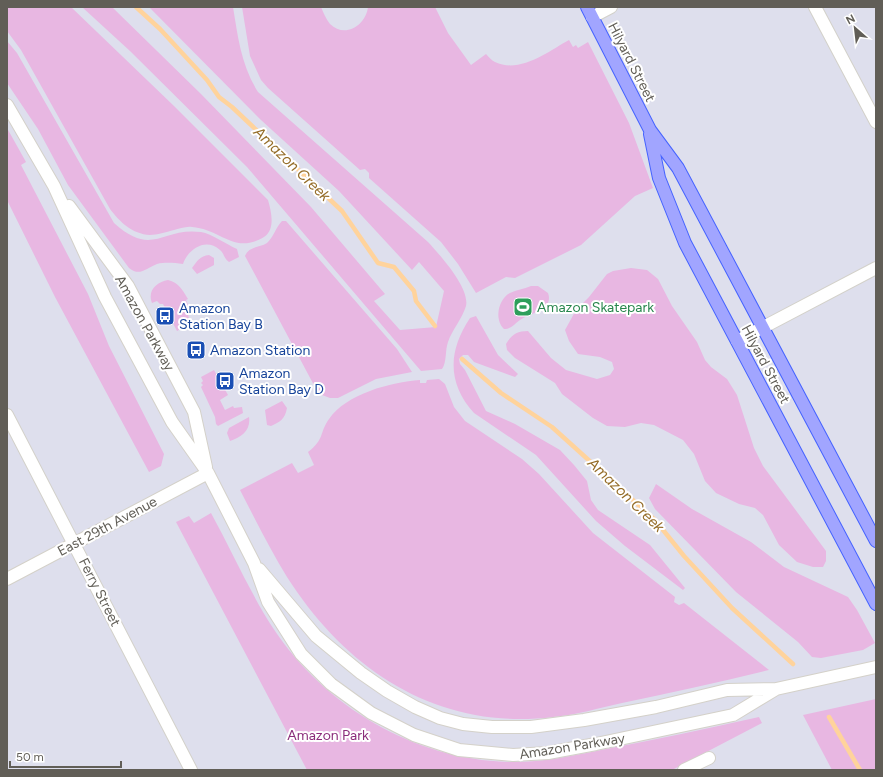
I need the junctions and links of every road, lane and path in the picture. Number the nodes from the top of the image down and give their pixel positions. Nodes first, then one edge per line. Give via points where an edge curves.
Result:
1 (611, 7) edge
2 (815, 7) edge
3 (589, 12) edge
4 (7, 104) edge
5 (876, 122) edge
6 (650, 130) junction
7 (54, 186) junction
8 (876, 268) edge
9 (763, 328) junction
10 (737, 341) junction
11 (7, 415) edge
12 (208, 473) junction
13 (876, 541) edge
14 (74, 543) junction
15 (254, 563) junction
16 (7, 579) edge
17 (876, 604) edge
18 (876, 667) edge
19 (776, 689) junction
20 (709, 758) dead end
21 (191, 770) edge
22 (684, 770) edge

1 - 3 main road
2 - 5 main road
3 - 6 main road, Hilyard Street
4 - 7 main road, Amazon Parkway
6 - 9 main road, Hilyard Street via 678,168
6 - 10 main road, Hilyard Street via 660,178 685,243
7 - 12 main road, Amazon Parkway via 109,304 172,422
7 - 12 main road, Amazon Parkway via 128,286 194,412
8 - 9 main road
9 - 10 main road
9 - 13 main road, Hilyard Street
10 - 17 main road, Hilyard Street
11 - 14 main road, Ferry Street
12 - 14 main road, East 29th Avenue
12 - 15 main road, Amazon Parkway
14 - 16 main road, East 29th Avenue
14 - 21 main road, Ferry Street
15 - 19 main road, Amazon Parkway via 316,636 342,659 387,691 415,707 440,718 463,724 531,728 656,707 727,690
15 - 19 main road, Amazon Parkway via 268,602 286,631 301,654 331,684 371,713 414,736 459,750 513,755 596,744 733,715
18 - 19 main road, Amazon Parkway
20 - 22 main road

